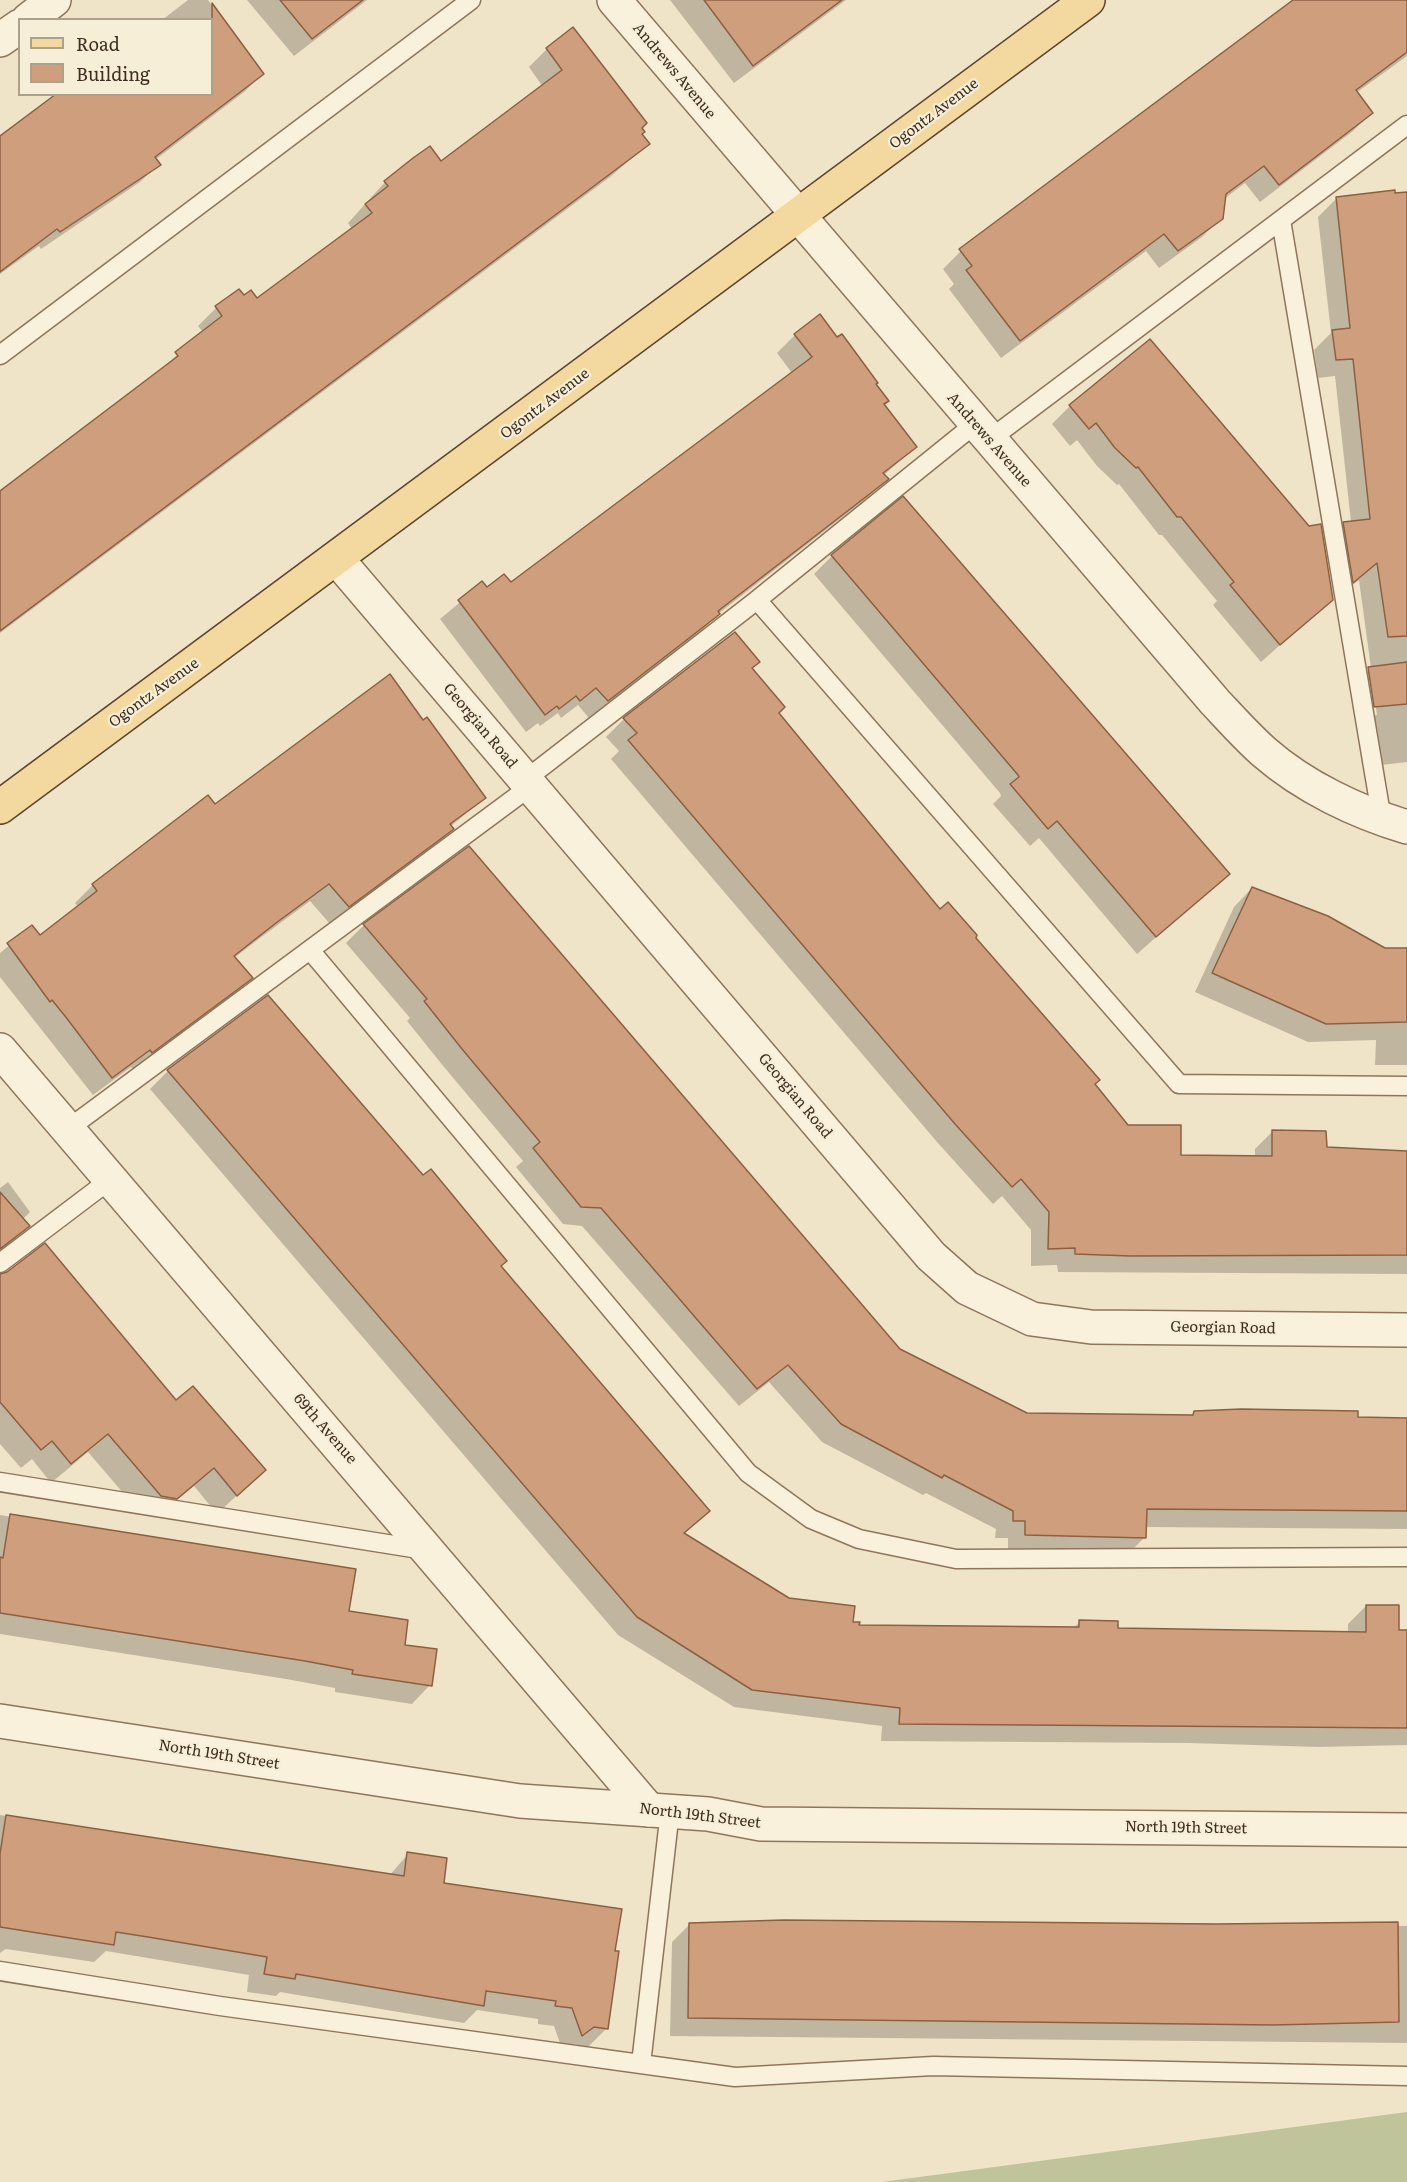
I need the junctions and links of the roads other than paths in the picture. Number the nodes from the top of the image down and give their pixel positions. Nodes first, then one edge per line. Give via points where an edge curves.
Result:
1 (54, 0) edge
2 (471, 0) edge
3 (614, 0) edge
4 (1088, 0) edge
5 (31, 18) edge
6 (18, 27) edge
7 (0, 40) edge
8 (1407, 125) edge
9 (797, 216) junction
10 (1281, 220) junction
11 (0, 355) edge
12 (982, 432) junction
13 (337, 558) junction
14 (756, 600) junction
15 (528, 783) junction
16 (0, 807) edge
17 (1395, 824) edge
18 (310, 950) junction
19 (0, 1050) edge
20 (1407, 1086) edge
21 (68, 1129) junction
22 (111, 1179) junction
23 (0, 1263) edge
24 (1407, 1330) edge
25 (0, 1482) edge
26 (429, 1551) junction
27 (1407, 1557) edge
28 (0, 1721) edge
29 (660, 1810) junction
30 (1407, 1830) edge
31 (0, 1971) edge
32 (641, 2064) junction
33 (1407, 2076) edge

1 - 5 street
2 - 11 lane
3 - 9 street, Andrews Avenue
4 - 9 main road, Ogontz Avenue
6 - 7 street
8 - 10 lane
9 - 12 street, Andrews Avenue
9 - 13 main road, Ogontz Avenue
10 - 12 lane
10 - 17 lane
12 - 14 lane
12 - 17 street, Andrews Avenue via 1215,702 1264,753 1328,795
13 - 15 street, Georgian Road
13 - 16 main road, Ogontz Avenue
14 - 15 lane
14 - 20 lane via 1179,1084
15 - 18 lane
15 - 24 street, Georgian Road via 931,1256 967,1288 1032,1319 1091,1327
18 - 21 lane
18 - 27 lane via 748,1473 812,1519 859,1539 956,1559
19 - 21 street, 69th Avenue
21 - 22 street, 69th Avenue
22 - 23 lane
22 - 26 street, 69th Avenue
25 - 26 lane
26 - 29 street, 69th Avenue
28 - 29 street, North 19th Street via 520,1801
29 - 30 street, North 19th Street via 761,1824
29 - 32 lane
31 - 32 lane via 220,2006
32 - 33 lane via 735,2077 933,2066

